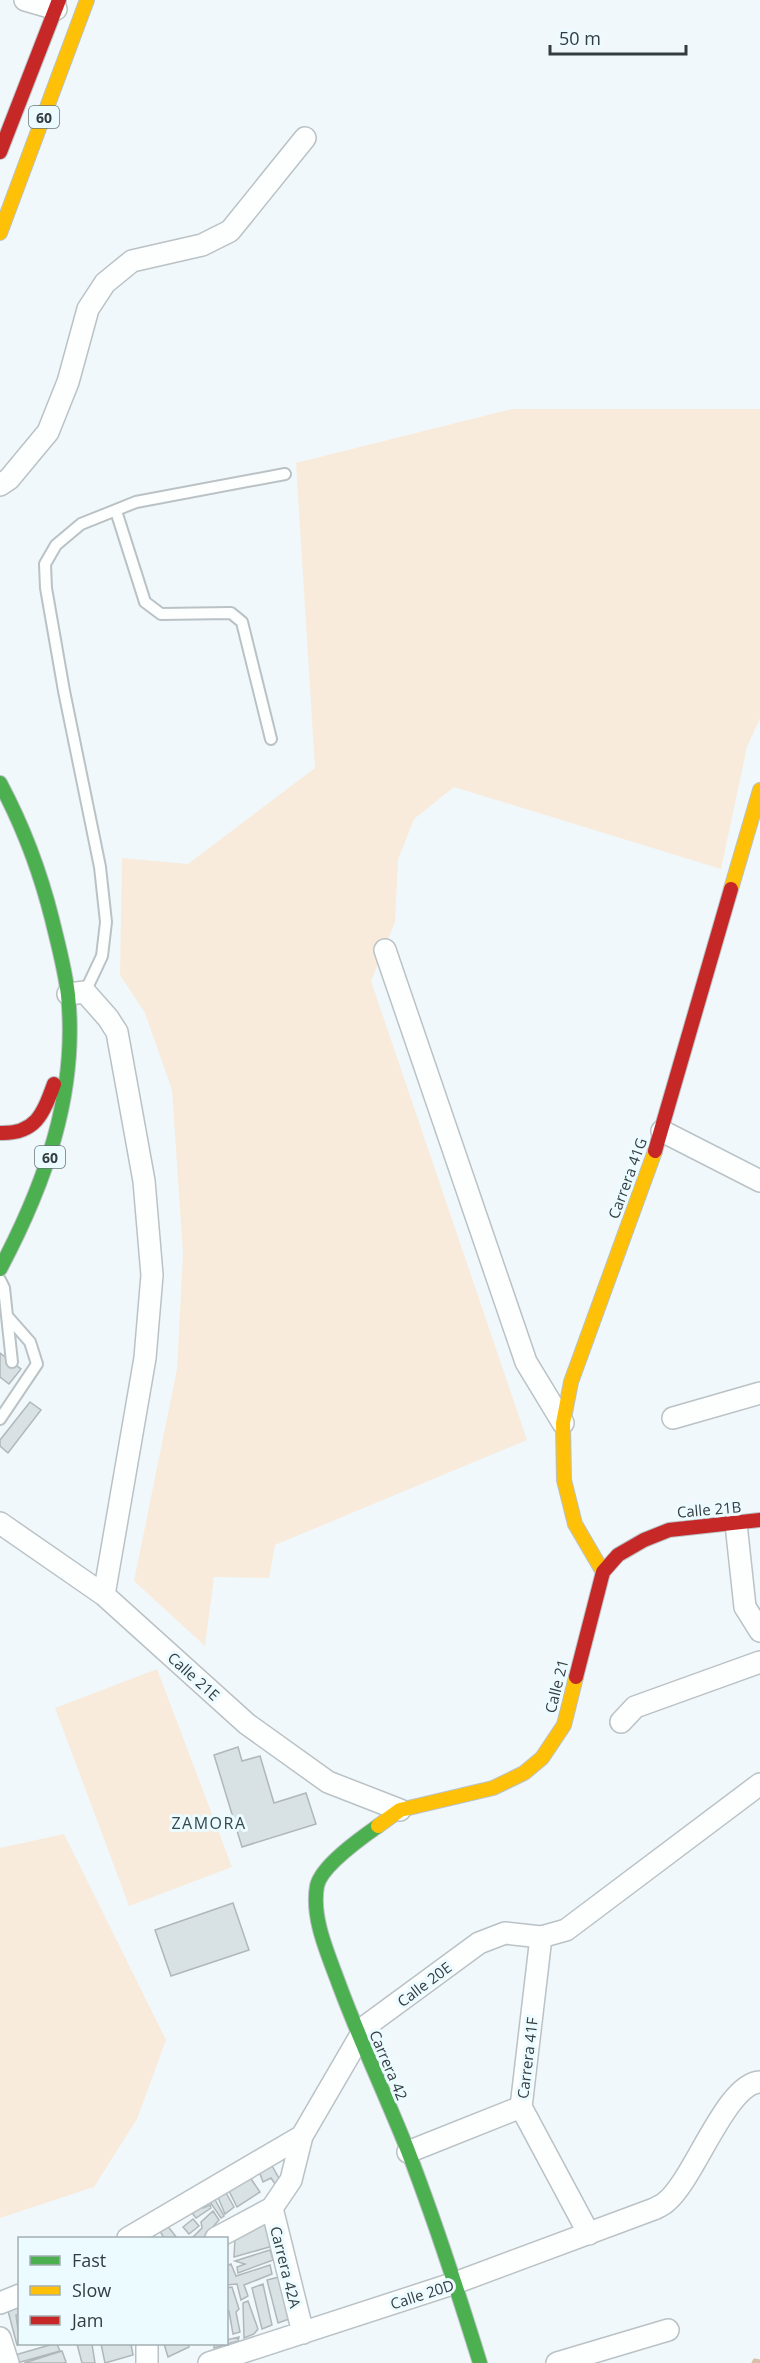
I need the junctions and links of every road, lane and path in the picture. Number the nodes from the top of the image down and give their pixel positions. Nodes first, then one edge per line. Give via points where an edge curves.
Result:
1 (25, 0) edge
2 (87, 0) edge
3 (57, 4) edge
4 (305, 138) dead end
5 (0, 152) edge
6 (0, 233) edge
7 (285, 474) dead end
8 (0, 485) edge
9 (116, 511) junction
10 (271, 739) dead end
11 (0, 783) edge
12 (760, 790) edge
13 (757, 818) edge
14 (385, 950) dead end
15 (76, 993) junction
16 (70, 1036) junction
17 (662, 1131) junction
18 (0, 1133) edge
19 (760, 1181) edge
20 (0, 1269) edge
21 (0, 1280) edge
22 (8, 1317) junction
23 (12, 1362) dead end
24 (760, 1393) edge
25 (673, 1418) dead end
26 (0, 1419) edge
27 (563, 1423) junction
28 (760, 1520) edge
29 (0, 1523) edge
30 (736, 1524) junction
31 (603, 1572) junction
32 (104, 1595) junction
33 (753, 1604) edge
34 (760, 1631) edge
35 (760, 1662) edge
36 (621, 1722) dead end
37 (760, 1784) edge
38 (400, 1810) junction
39 (541, 1938) junction
40 (359, 2038) junction
41 (760, 2082) edge
42 (521, 2107) junction
43 (302, 2136) junction
44 (408, 2152) junction
45 (272, 2208) junction
46 (589, 2234) junction
47 (130, 2237) edge
48 (218, 2237) edge
49 (456, 2283) junction
50 (18, 2296) edge
51 (0, 2303) edge
52 (668, 2330) dead end
53 (303, 2333) junction
54 (0, 2338) edge
55 (147, 2345) edge
56 (8, 2363) edge
57 (147, 2363) edge
58 (209, 2363) edge
59 (480, 2363) edge
60 (557, 2363) edge

1 - 3 street
2 - 6 main road, 60
3 - 5 main road, 60
4 - 8 street via 230,231 202,245 132,261 105,283 88,309 68,382 48,432
7 - 9 lane via 136,502
9 - 10 lane via 145,602 161,614 231,613 242,622
9 - 15 lane via 81,524 56,545 45,564 64,691 100,867 106,922 102,956
11 - 15 main road, 60 via 20,819 36,861
12 - 13 main road, Carrera 41G
13 - 17 main road, Carrera 41G
14 - 27 street via 526,1362
15 - 16 main road, 60
15 - 32 street via 108,1018 117,1032 144,1181 152,1275 145,1358
16 - 18 main road via 43,1115 20,1132
16 - 20 main road, 60 via 57,1136 42,1184
17 - 19 street
17 - 27 main road, Carrera 41G via 572,1382
21 - 22 lane
22 - 23 lane
22 - 26 lane via 30,1342 38,1364
24 - 25 street
27 - 31 main road, Carrera 41G via 564,1480 575,1524
28 - 30 main road, Calle 21B
29 - 32 street, Calle 21E
30 - 31 main road, Calle 21B via 669,1530 618,1555
30 - 33 street
31 - 38 main road, Calle 21 via 564,1725 542,1758 524,1773 493,1788
32 - 38 street, Calle 21E via 247,1724 328,1782
33 - 34 street
35 - 36 street via 635,1707
37 - 39 street, Calle 20E via 566,1930
38 - 40 main road, Carrera 42 via 340,1854 317,1883 315,1909 330,1963
39 - 40 street, Calle 20E via 505,1933 479,1943 366,2026
39 - 42 street, Carrera 41F
40 - 43 street, Calle 20E
40 - 44 main road, Carrera 42
41 - 46 street, Calle 20D via 742,2089 668,2201
42 - 44 street
42 - 46 street, Carrera 41F
43 - 45 street, Carrera 42A via 291,2180
43 - 47 street, Calle 20E
44 - 49 main road, Carrera 42
45 - 48 street
45 - 53 street, Carrera 42A
46 - 49 street, Calle 20D
49 - 53 street, Calle 20D
49 - 59 main road, Carrera 42
50 - 51 street
52 - 60 street
53 - 58 street, Calle 20D
54 - 56 street
55 - 57 street

